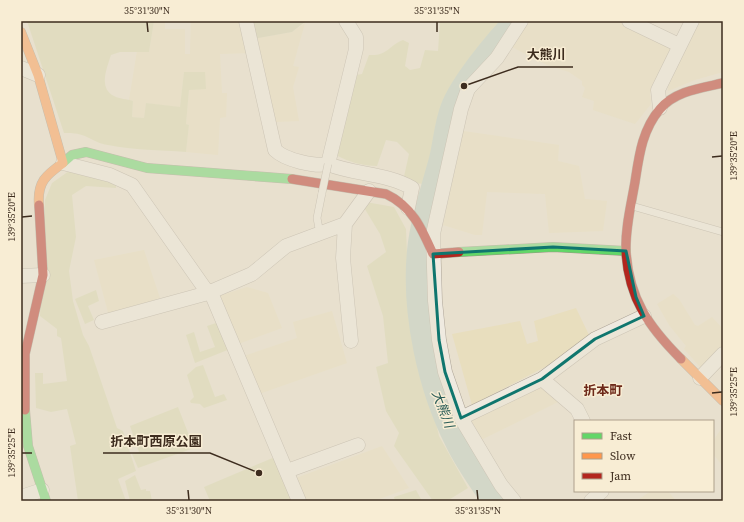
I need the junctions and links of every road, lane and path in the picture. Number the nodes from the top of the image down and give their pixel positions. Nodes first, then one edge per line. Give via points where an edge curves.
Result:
1 (246, 21) edge
2 (346, 21) edge
3 (521, 21) edge
4 (629, 21) edge
5 (692, 21) edge
6 (21, 32) edge
7 (679, 45) junction
8 (21, 68) edge
9 (38, 76) junction
10 (720, 85) edge
11 (660, 108) junction
12 (63, 163) junction
13 (328, 164) junction
14 (369, 191) junction
15 (632, 206) junction
16 (410, 211) junction
17 (345, 224) junction
18 (723, 232) edge
19 (320, 234) junction
20 (626, 251) junction
21 (433, 254) junction
22 (43, 275) junction
23 (21, 276) edge
24 (208, 293) junction
25 (644, 316) junction
26 (102, 322) dead end
27 (351, 341) dead end
28 (723, 354) edge
29 (700, 378) junction
30 (542, 379) junction
31 (723, 401) edge
32 (462, 418) junction
33 (582, 420) edge
34 (358, 445) dead end
35 (286, 471) junction
36 (601, 492) edge
37 (44, 495) edge
38 (21, 497) edge
39 (299, 501) edge
40 (514, 501) edge
41 (591, 501) edge

1 - 13 street via 275,150 280,155 317,166
2 - 13 street via 356,37 356,49
3 - 21 street via 497,58 468,89 461,109 434,234
4 - 7 street
5 - 7 street
6 - 9 street
7 - 11 street via 658,90
8 - 9 street
9 - 12 street
10 - 11 street via 686,91
11 - 15 street via 648,126 642,143
12 - 14 street via 72,155 86,152 147,168 276,177
12 - 22 street via 48,174 38,193
12 - 24 street via 110,175 132,185
13 - 16 street via 341,170 399,180 412,188
13 - 19 lane, bridge via 317,218
14 - 16 street via 394,196
14 - 17 street
15 - 18 lane
15 - 20 street
16 - 21 street via 424,232
17 - 19 street
17 - 27 street via 343,258
19 - 24 street via 286,246 252,274
20 - 21 street via 532,247
20 - 25 street via 630,278
21 - 32 street via 439,340 445,372
22 - 23 street
22 - 37 street via 25,354 28,446
24 - 26 street
24 - 35 street via 212,295
25 - 29 street via 659,337
25 - 30 street via 595,339
28 - 29 street
29 - 31 street
30 - 32 street
30 - 33 street via 577,409
32 - 40 street via 501,485
34 - 35 street
35 - 39 street
36 - 41 street
37 - 38 street

